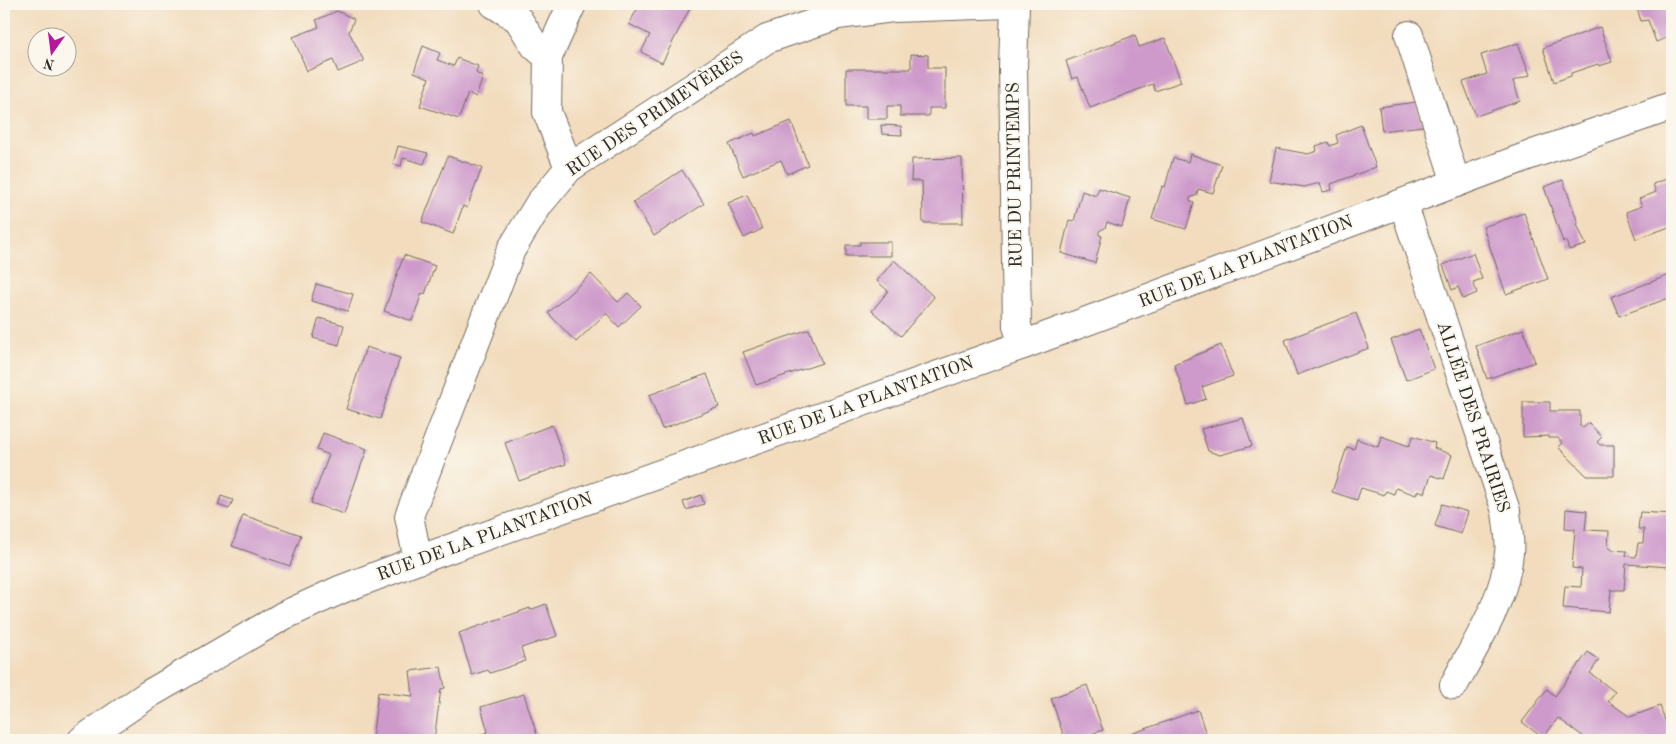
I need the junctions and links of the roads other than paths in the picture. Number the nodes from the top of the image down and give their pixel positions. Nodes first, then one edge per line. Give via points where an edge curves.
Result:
1 (494, 4) edge
2 (572, 4) edge
3 (1009, 4) edge
4 (1015, 4) edge
5 (1409, 35) dead end
6 (548, 57) junction
7 (1672, 106) edge
8 (569, 168) junction
9 (1456, 183) junction
10 (1403, 203) junction
11 (1023, 345) junction
12 (418, 560) junction
13 (1454, 685) dead end
14 (82, 740) edge

1 - 6 street via 518,19 535,46
2 - 6 street
3 - 8 street, RUE DES PRIMEVÈRES via 894,8 838,14 767,39
4 - 11 street, RUE DU PRINTEMPS via 1017,326
5 - 9 street
6 - 8 street via 547,112
7 - 9 street, RUE DE LA PLANTATION
8 - 12 street, RUE DES PRIMEVÈRES via 539,204 511,250 409,516
9 - 10 street, RUE DE LA PLANTATION
10 - 11 street, RUE DE LA PLANTATION
10 - 13 street, ALLÉE DES PRAIRIES via 1506,510 1510,552 1504,582 1494,609
11 - 12 street, RUE DE LA PLANTATION
12 - 14 street, RUE DE LA PLANTATION via 283,616 148,694

